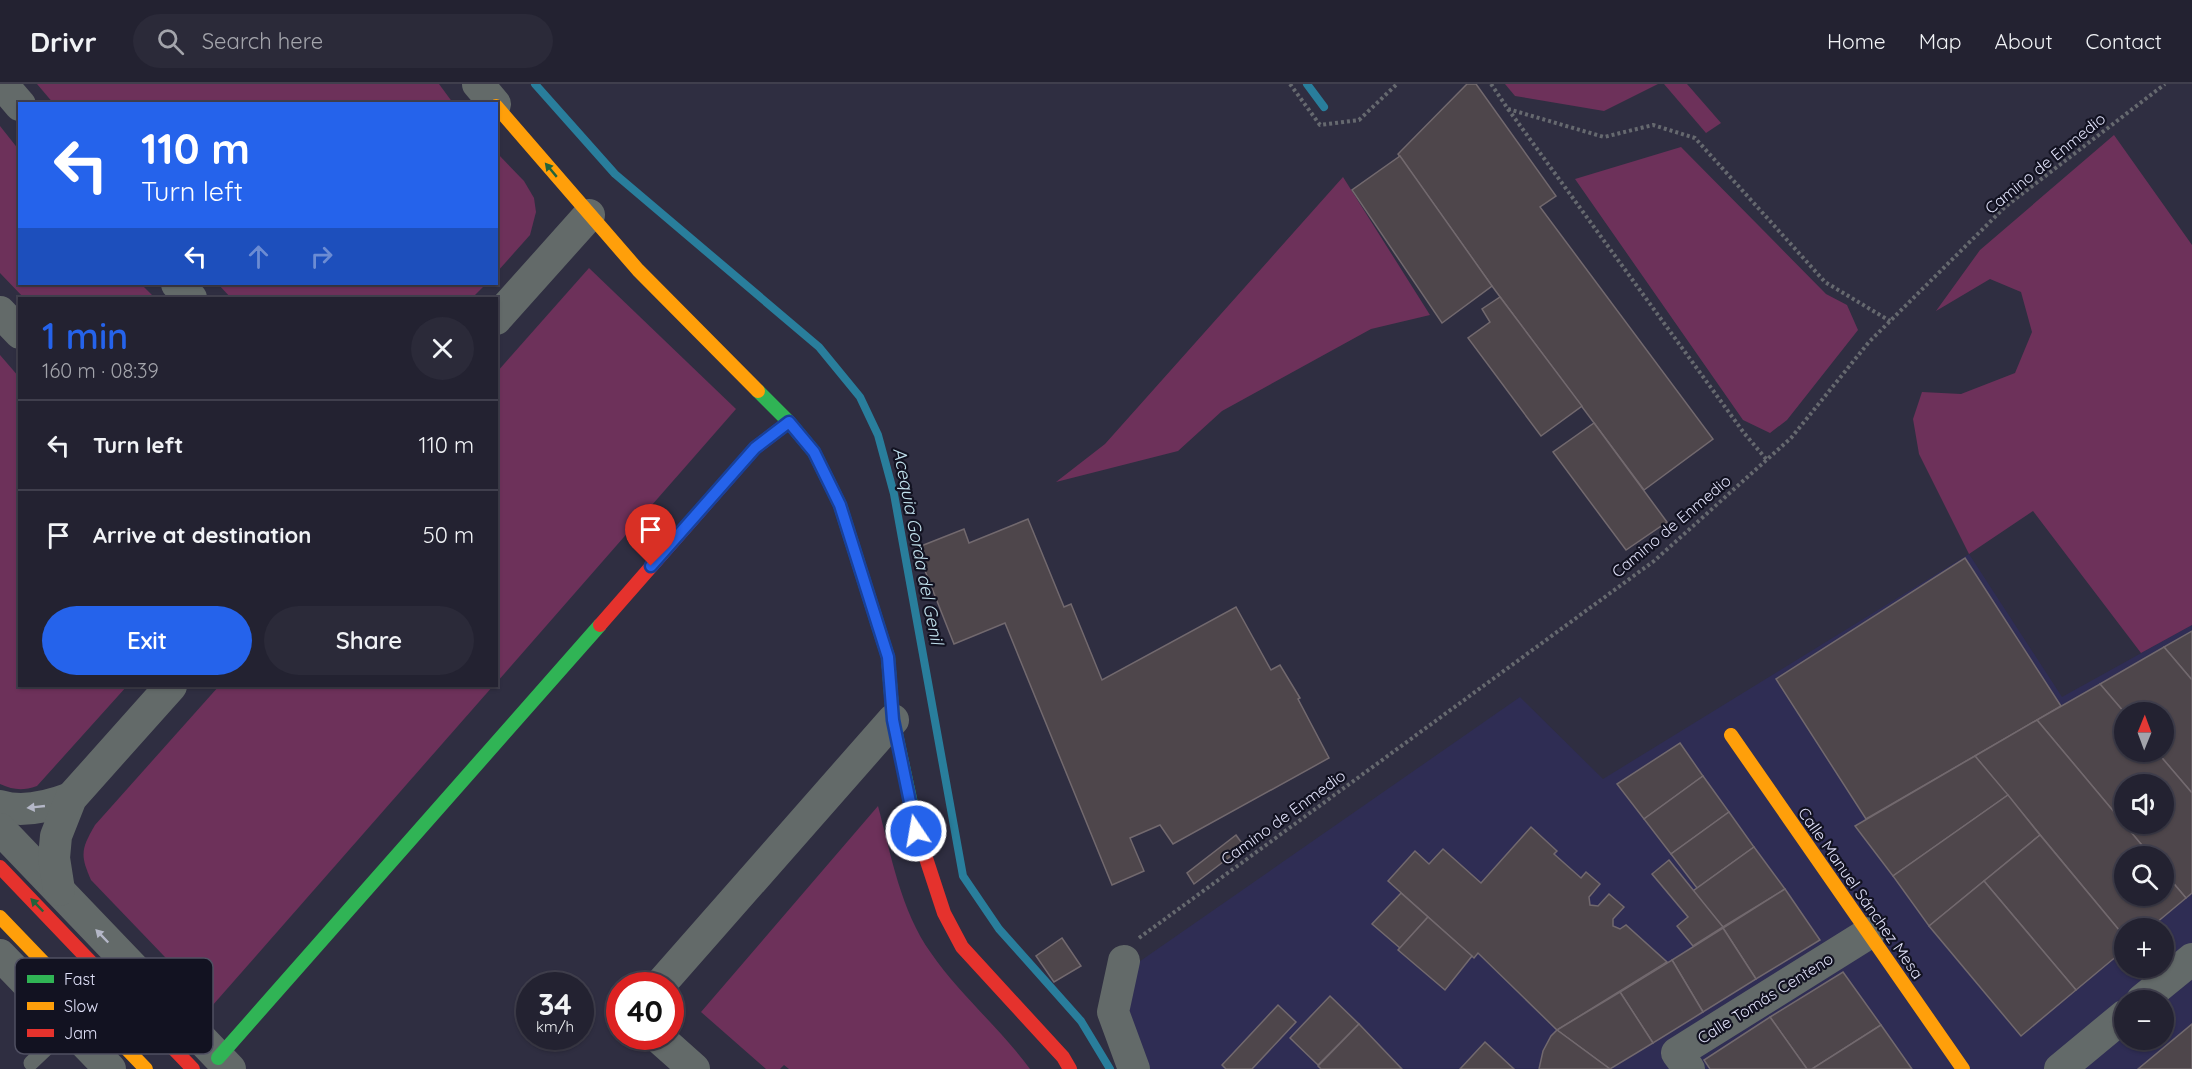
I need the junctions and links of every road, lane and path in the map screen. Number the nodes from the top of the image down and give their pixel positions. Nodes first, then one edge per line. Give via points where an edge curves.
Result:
1 (2, 84) edge
2 (478, 84) edge
3 (1290, 84) edge
4 (1397, 84) edge
5 (1491, 84) edge
6 (2165, 84) edge
7 (493, 102) edge
8 (18, 103) edge
9 (498, 107) edge
10 (1508, 109) junction
11 (589, 215) junction
12 (178, 285) edge
13 (190, 297) edge
14 (0, 312) edge
15 (498, 317) edge
16 (1890, 321) junction
17 (18, 331) edge
18 (789, 422) junction
19 (1767, 460) junction
20 (170, 687) edge
21 (893, 720) junction
22 (1731, 735) dead end
23 (71, 798) junction
24 (0, 806) edge
25 (0, 828) edge
26 (0, 867) edge
27 (59, 890) junction
28 (0, 916) edge
29 (1869, 933) junction
30 (0, 955) edge
31 (40, 958) edge
32 (98, 958) edge
33 (119, 958) edge
34 (2192, 959) edge
35 (1124, 961) joint
36 (15, 971) edge
37 (671, 972) edge
38 (2154, 990) edge
39 (2114, 1024) edge
40 (673, 1050) edge
41 (40, 1054) edge
42 (95, 1054) edge
43 (132, 1054) edge
44 (202, 1054) edge
45 (31, 1063) dead end
46 (214, 1065) edge
47 (110, 1069) edge
48 (146, 1069) edge
49 (694, 1069) edge
50 (1070, 1069) edge
51 (1134, 1069) edge
52 (1689, 1069) edge
53 (1963, 1069) edge
54 (2060, 1069) edge

1 - 8 street
2 - 7 street
3 - 4 path via 1320,125 1359,120
5 - 10 path
6 - 16 path, Camino de Enmedio via 2005,207
11 -> 9 main road
10 - 16 path via 1604,137 1653,125 1695,138 1825,282
10 - 19 path
11 - 15 street
11 - 18 main road
12 - 13 street
14 - 17 street
16 - 19 path, Camino de Enmedio via 1791,438
18 - 21 main road via 814,452 840,505 888,657
18 - 46 main road via 755,448
19 - 35 path, Camino de Enmedio via 1654,561 1138,938
20 - 23 street
21 - 37 street
21 - 50 main road via 916,831 944,913 962,947
22 - 29 main road, Calle Manuel Sánchez Mesa
23 -> 24 street via 34,808
23 - 27 street via 56,836 54,858
25 - 27 street
32 -> 26 main road
33 -> 27 street
28 - 31 main road
29 - 52 street, Calle Tomás Centeno via 1677,1053
29 - 53 main road, Calle Manuel Sánchez Mesa
30 - 36 street
34 - 38 street
35 - 51 street via 1113,1012
39 - 54 street
40 - 49 street
41 - 45 lane
42 - 47 street
43 - 48 main road
46 -> 44 main road

